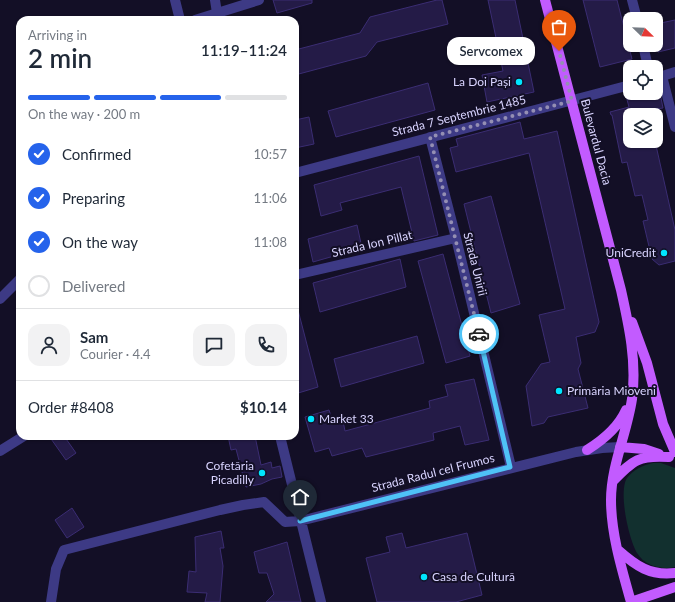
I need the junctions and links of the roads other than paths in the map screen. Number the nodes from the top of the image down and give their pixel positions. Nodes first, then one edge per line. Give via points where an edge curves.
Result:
1 (175, 0) edge
2 (215, 0) edge
3 (259, 0) edge
4 (545, 0) edge
5 (632, 0) edge
6 (246, 2) edge
7 (635, 12) edge
8 (217, 13) junction
9 (179, 16) edge
10 (208, 16) edge
11 (675, 72) edge
12 (663, 76) edge
13 (623, 87) edge
14 (663, 90) edge
15 (572, 101) junction
16 (675, 127) edge
17 (430, 137) junction
18 (299, 172) edge
19 (456, 238) junction
20 (299, 274) edge
21 (16, 283) edge
22 (621, 290) junction
23 (0, 299) edge
24 (632, 400) junction
25 (18, 440) edge
26 (281, 440) edge
27 (620, 447) junction
28 (586, 450) junction
29 (0, 451) edge
30 (673, 456) edge
31 (510, 467) junction
32 (613, 481) junction
33 (300, 521) junction
34 (618, 550) junction
35 (675, 573) edge
36 (675, 587) edge
37 (51, 602) edge
38 (321, 602) edge
39 (631, 602) edge

1 - 9 street
2 - 8 street
3 - 6 street
4 - 15 main road, Bulevardul Dacia
5 - 7 street
6 - 8 street
8 - 10 street
11 - 12 street
13 - 15 street, Strada 7 Septembrie 1485
14 - 16 street
15 - 17 street, Strada 7 Septembrie 1485
15 - 22 main road, Bulevardul Dacia
17 - 18 street, Strada 7 Septembrie 1485
17 - 19 street, Strada Unirii
19 - 20 street, Strada Ion Pillat
19 - 31 street, Strada Unirii
21 - 23 street
22 - 24 main road, Bulevardul Dacia via 634,364
22 - 30 main road, Bulevardul Dacia via 647,363
24 - 27 main road, Bulevardul Dacia
24 - 28 main road via 614,429
25 - 29 street
26 - 33 street
27 - 28 street, Strada Radul cel Frumos
27 - 30 main road via 644,449
27 - 32 main road, Bulevardul Dacia
28 - 31 street, Strada Radul cel Frumos
30 - 32 main road via 641,458 629,464
31 - 33 street, Strada Radul cel Frumos
32 - 34 main road, Bulevardul Dacia via 611,500
33 - 37 street via 285,522 264,502 163,524 64,550 56,569
33 - 38 street
34 - 35 main road via 637,566 653,573
34 - 39 main road, Bulevardul Dacia
36 - 39 main road

